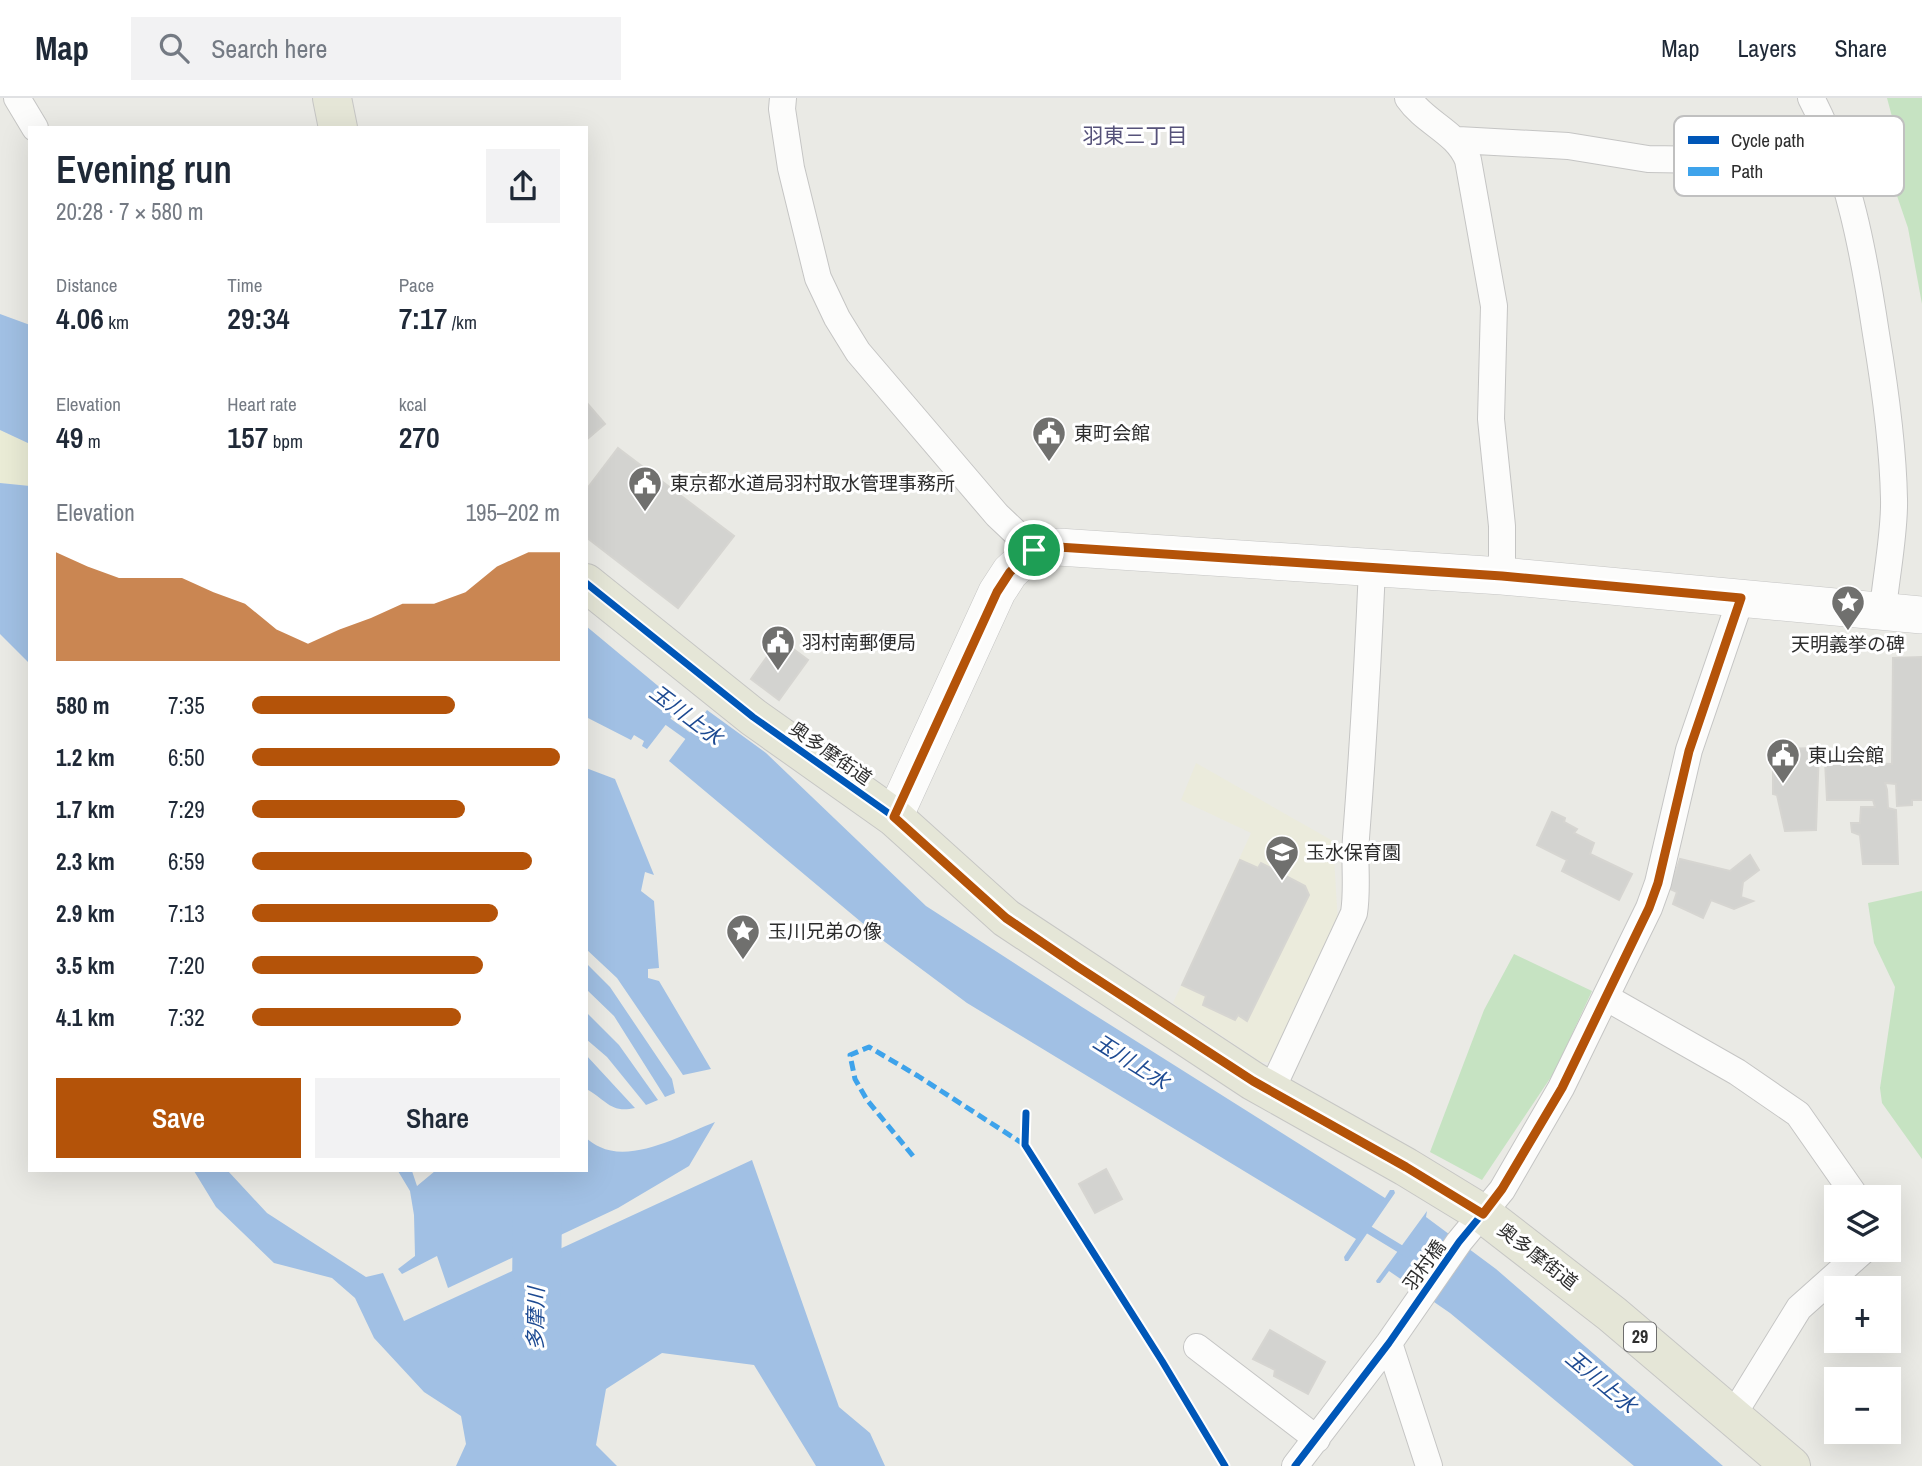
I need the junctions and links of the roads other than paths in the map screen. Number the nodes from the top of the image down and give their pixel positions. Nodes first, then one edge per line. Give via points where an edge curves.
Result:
1 (17, 98) edge
2 (332, 98) edge
3 (783, 98) edge
4 (1408, 98) edge
5 (1811, 98) edge
6 (1821, 116) edge
7 (35, 126) edge
8 (338, 126) edge
9 (1458, 140) junction
10 (1674, 159) edge
11 (1847, 196) edge
12 (1034, 550) junction
13 (1372, 569) junction
14 (1502, 576) junction
15 (588, 585) edge
16 (1741, 598) junction
17 (1883, 610) junction
18 (1922, 615) edge
19 (894, 817) junction
20 (1607, 998) junction
21 (1271, 1091) junction
22 (1848, 1185) edge
23 (1471, 1228) junction
24 (1851, 1262) edge
25 (1388, 1343) junction
26 (1197, 1347) dead end
27 (1732, 1415) junction
28 (1317, 1439) junction
29 (1295, 1466) edge
30 (1429, 1466) edge
31 (1791, 1466) edge

1 - 7 street
2 - 8 main road
3 - 12 street via 792,168 818,278 837,318 884,383 997,515
4 - 9 street via 1433,124
5 - 6 street
9 - 10 street via 1568,146
9 - 14 street via 1468,160 1494,306 1491,419
11 - 17 street via 1865,261 1883,380 1894,501
12 - 13 main road via 1058,547
12 - 19 main road via 997,592
13 - 14 main road
13 - 21 street via 1354,913
14 - 16 main road
15 - 19 main road, 奥多摩街道 / 29 via 753,718
16 - 17 main road
16 - 20 street, 羽村橋 via 1689,751 1658,883
17 - 18 main road
19 - 21 main road, 奥多摩街道 / 29 via 1006,918
20 - 22 street via 1737,1072 1798,1114
20 - 23 street, 羽村橋 via 1562,1088 1502,1189
21 - 23 main road, 奥多摩街道 / 29 via 1406,1167
23 - 25 street, 羽村橋
23 - 27 main road, 奥多摩街道 / 29 via 1612,1314
24 - 27 street via 1799,1308
25 - 28 street, 羽村橋
25 - 30 street
26 - 28 street
27 - 31 main road, 奥多摩街道 / 29
28 - 29 street, 羽村橋

